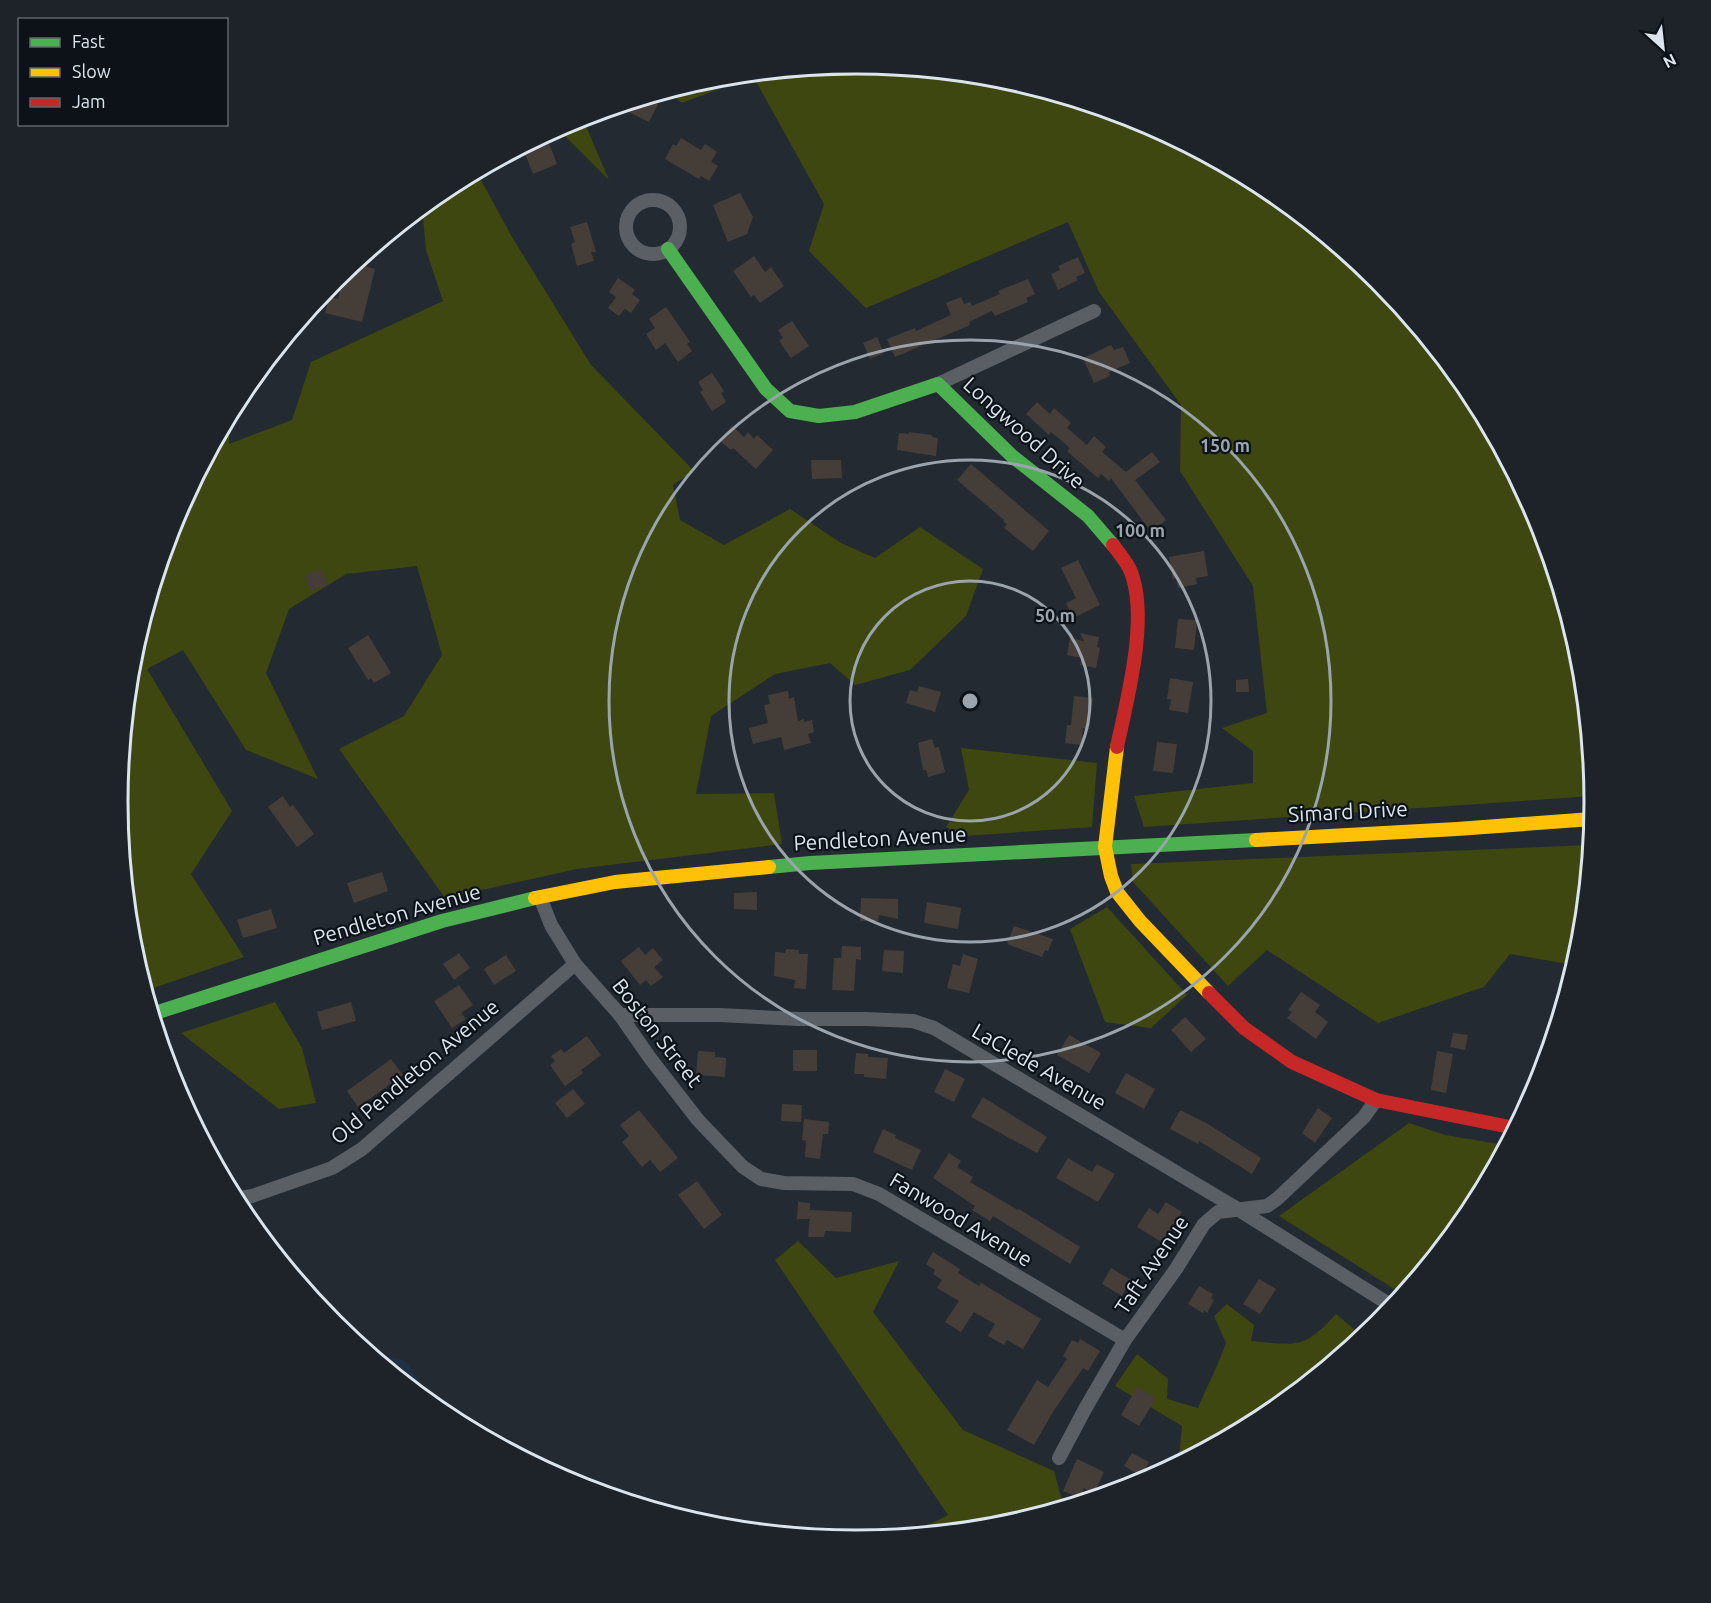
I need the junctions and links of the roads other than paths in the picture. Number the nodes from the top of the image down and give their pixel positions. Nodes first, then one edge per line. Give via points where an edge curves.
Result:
1 (668, 249) junction
2 (1094, 312) dead end
3 (938, 384) junction
4 (1583, 820) edge
5 (1105, 847) junction
6 (540, 897) junction
7 (575, 964) junction
8 (159, 1012) edge
9 (620, 1015) junction
10 (1376, 1100) junction
11 (1506, 1126) edge
12 (761, 1179) joint
13 (245, 1197) edge
14 (1236, 1208) junction
15 (1384, 1301) edge
16 (1125, 1340) junction
17 (1059, 1458) dead end

1 - 1 street via 650,254 633,246 625,230 626,220 636,205 661,200 675,210 679,235
1 - 3 street, Longwood Drive via 766,389 790,411 819,416 855,412
2 - 3 street
3 - 5 street, Longwood Drive via 1012,456 1088,516 1131,571 1138,620 1131,680 1114,761
4 - 5 street, Simard Drive
5 - 6 street, Pendleton Avenue via 738,869 615,882
5 - 10 street via 1117,892 1244,1028 1292,1062
6 - 7 street, Boston Street via 550,925
6 - 8 street, Pendleton Avenue via 442,921
7 - 9 street, Boston Street
7 - 13 street, Old Pendleton Avenue via 362,1149 332,1168
9 - 12 street, Boston Street via 699,1120 743,1167
9 - 14 street, LaClede Avenue via 914,1021 934,1028
10 - 11 street
10 - 14 street, Taft Avenue via 1364,1117 1277,1199 1254,1209
12 - 16 street, Fanwood Avenue via 853,1184 879,1194
14 - 15 street, LaClede Avenue
14 - 16 street, Taft Avenue via 1218,1212 1203,1224
16 - 17 street, Taft Avenue

